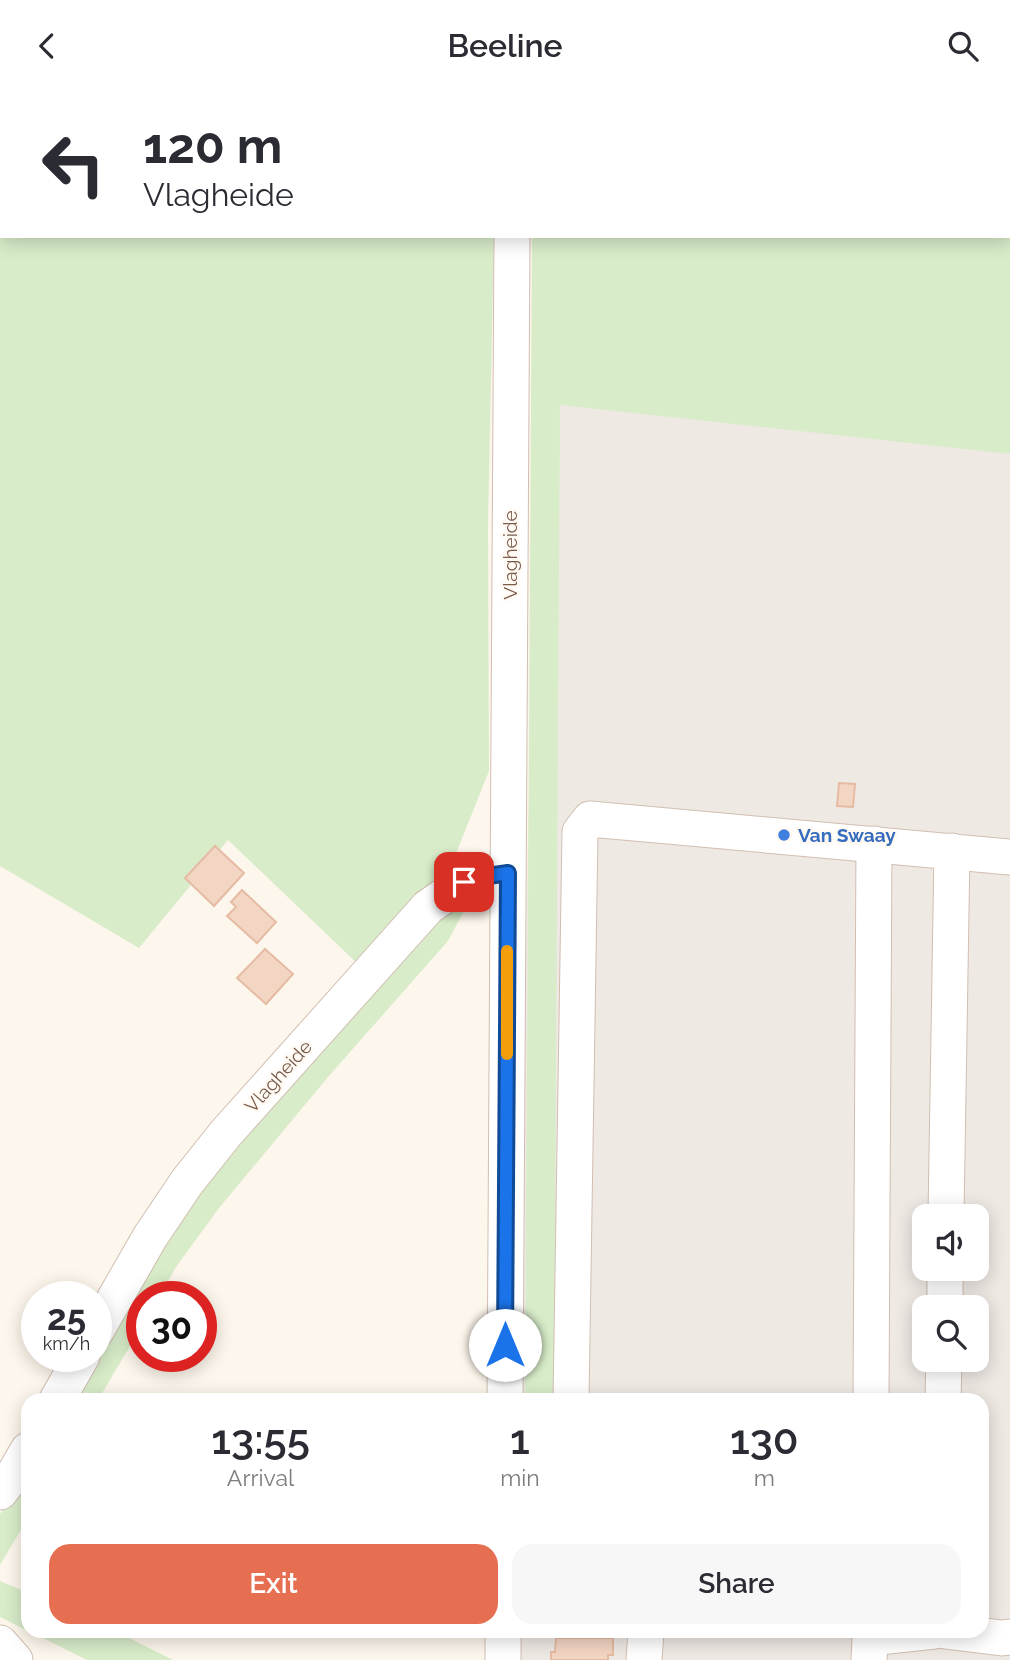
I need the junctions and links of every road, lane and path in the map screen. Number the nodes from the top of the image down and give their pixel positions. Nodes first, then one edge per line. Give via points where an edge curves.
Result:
1 (512, 238) edge
2 (874, 844) junction
3 (952, 851) junction
4 (1010, 857) edge
5 (508, 873) junction
6 (946, 1204) edge
7 (112, 1303) edge
8 (73, 1372) edge
9 (944, 1372) edge
10 (61, 1393) edge
11 (505, 1393) edge
12 (571, 1393) edge
13 (871, 1393) edge
14 (943, 1393) edge
15 (21, 1462) edge
16 (0, 1492) edge
17 (989, 1636) edge
18 (1010, 1637) edge
19 (503, 1638) edge
20 (646, 1638) edge
21 (897, 1638) edge
22 (0, 1643) edge
23 (870, 1643) edge
24 (15, 1660) edge
25 (503, 1660) edge
26 (644, 1660) edge

1 - 5 street, Vlagheide
2 - 3 street
2 - 12 street via 590,819 580,832
2 - 13 street
3 - 4 street
3 - 6 street
5 - 7 street, Vlagheide via 464,882 428,907 226,1133 150,1237
5 - 11 street, Vlagheide
8 - 10 street
9 - 14 street
15 - 16 street
17 - 18 street
19 - 25 street
20 - 26 street
21 - 23 street
22 - 24 street

